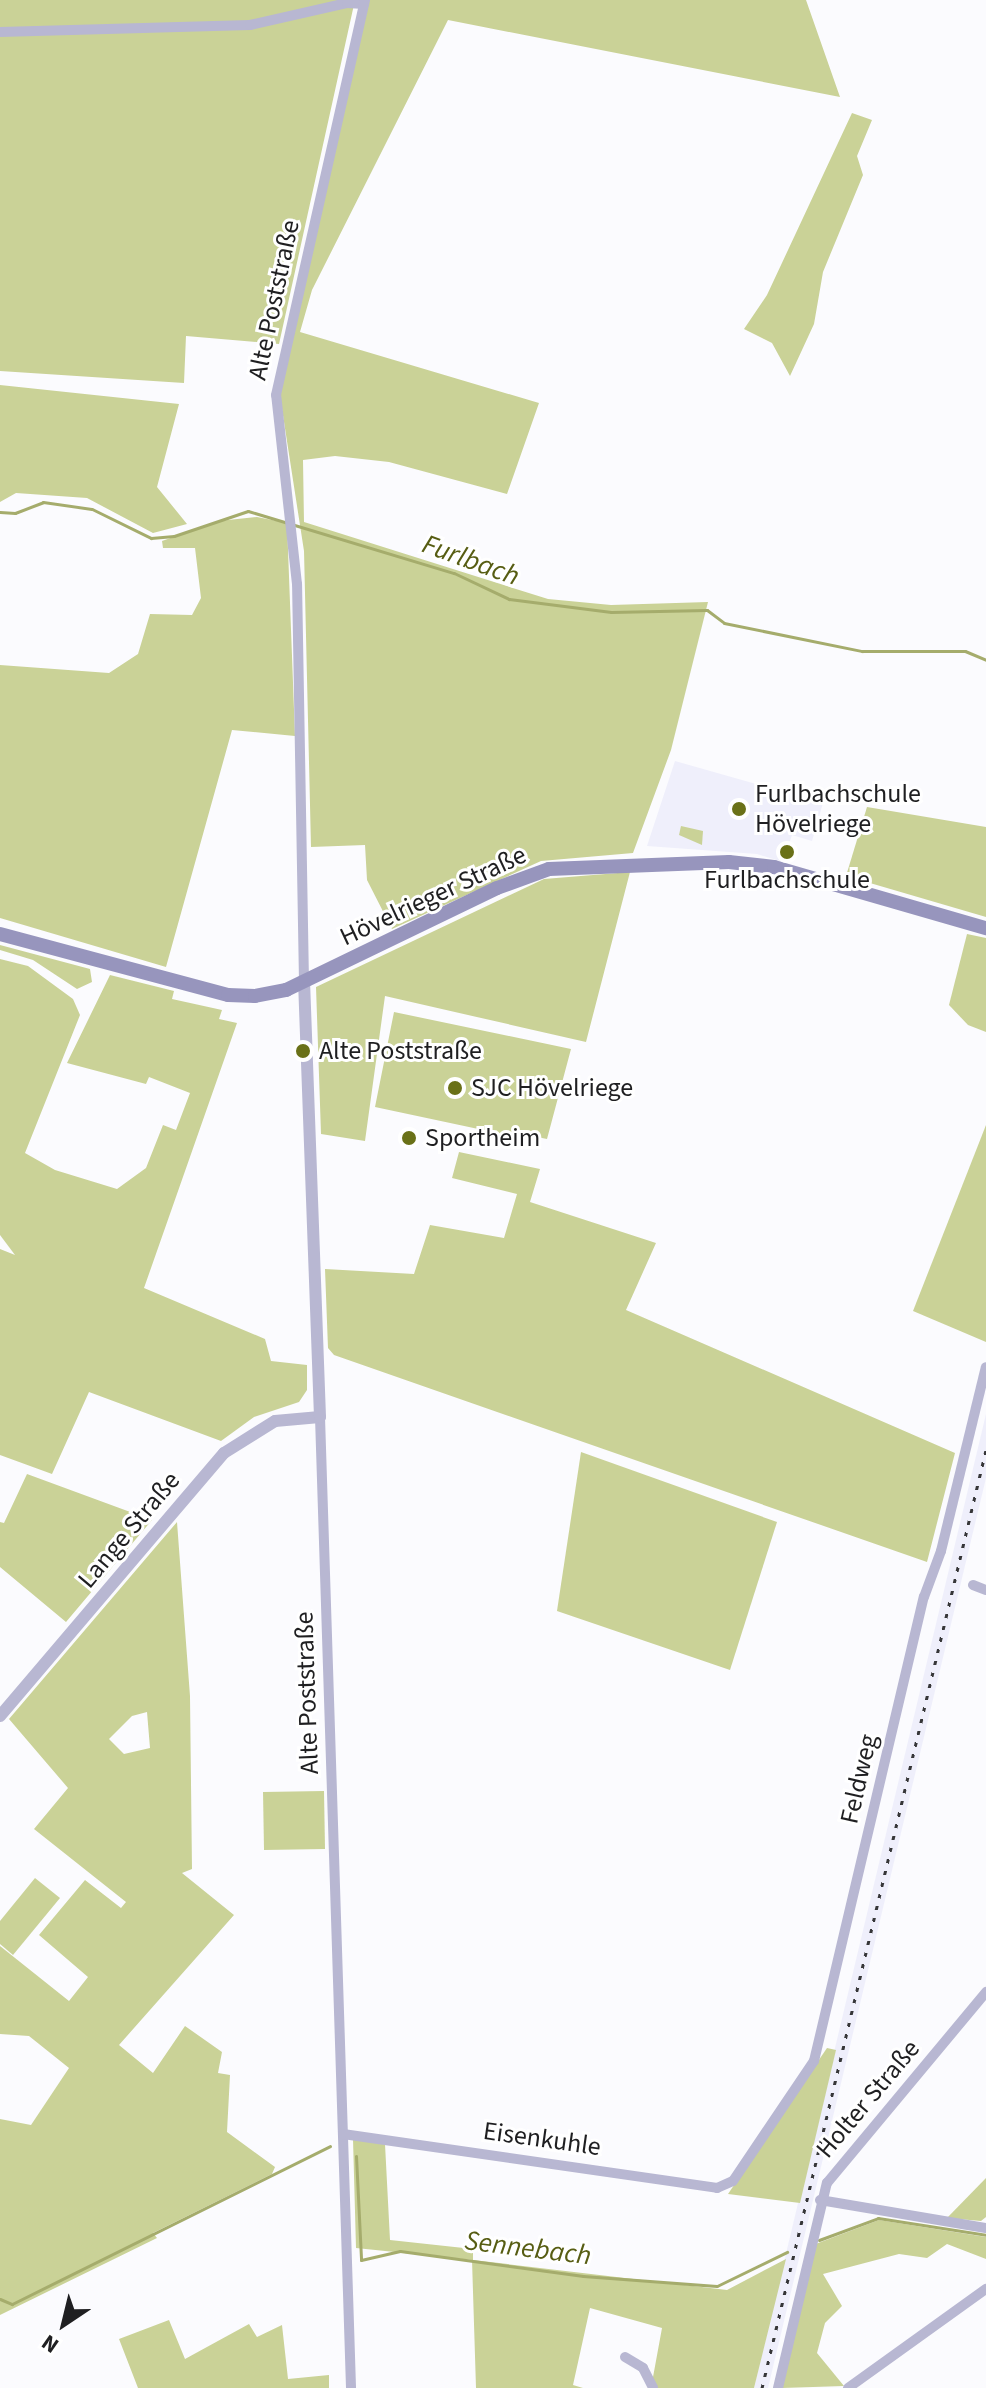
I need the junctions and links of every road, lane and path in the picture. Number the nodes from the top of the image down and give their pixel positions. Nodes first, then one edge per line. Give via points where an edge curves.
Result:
1 (364, 2) edge
2 (0, 32) edge
3 (986, 928) edge
4 (0, 934) edge
5 (304, 982) junction
6 (986, 1367) edge
7 (320, 1417) junction
8 (973, 1585) dead end
9 (986, 1590) edge
10 (0, 1716) edge
11 (986, 1992) edge
12 (343, 2134) junction
13 (733, 2181) joint
14 (820, 2200) junction
15 (986, 2228) edge
16 (986, 2289) edge
17 (625, 2357) dead end
18 (351, 2388) edge
19 (653, 2388) edge
20 (778, 2388) edge
21 (848, 2388) edge

1 - 2 street via 250,25
1 - 5 street, Alte Poststraße via 276,395 297,584
3 - 5 main road, Hövelrieger Straße via 753,863 572,865 497,888
4 - 5 main road, Hövelrieger Straße via 228,995 265,995
5 - 7 street, Alte Poststraße
6 - 13 street, Feldweg via 941,1551 924,1597 814,2061
7 - 10 street, Lange Straße via 275,1421 224,1453
7 - 12 street, Alte Poststraße
8 - 9 street
11 - 14 street, Holter Straße via 837,2168
12 - 13 street, Eisenkuhle via 717,2188
12 - 18 street, Alte Poststraße
14 - 15 street
14 - 20 street, Holter Straße
16 - 21 street
17 - 19 street via 643,2368

